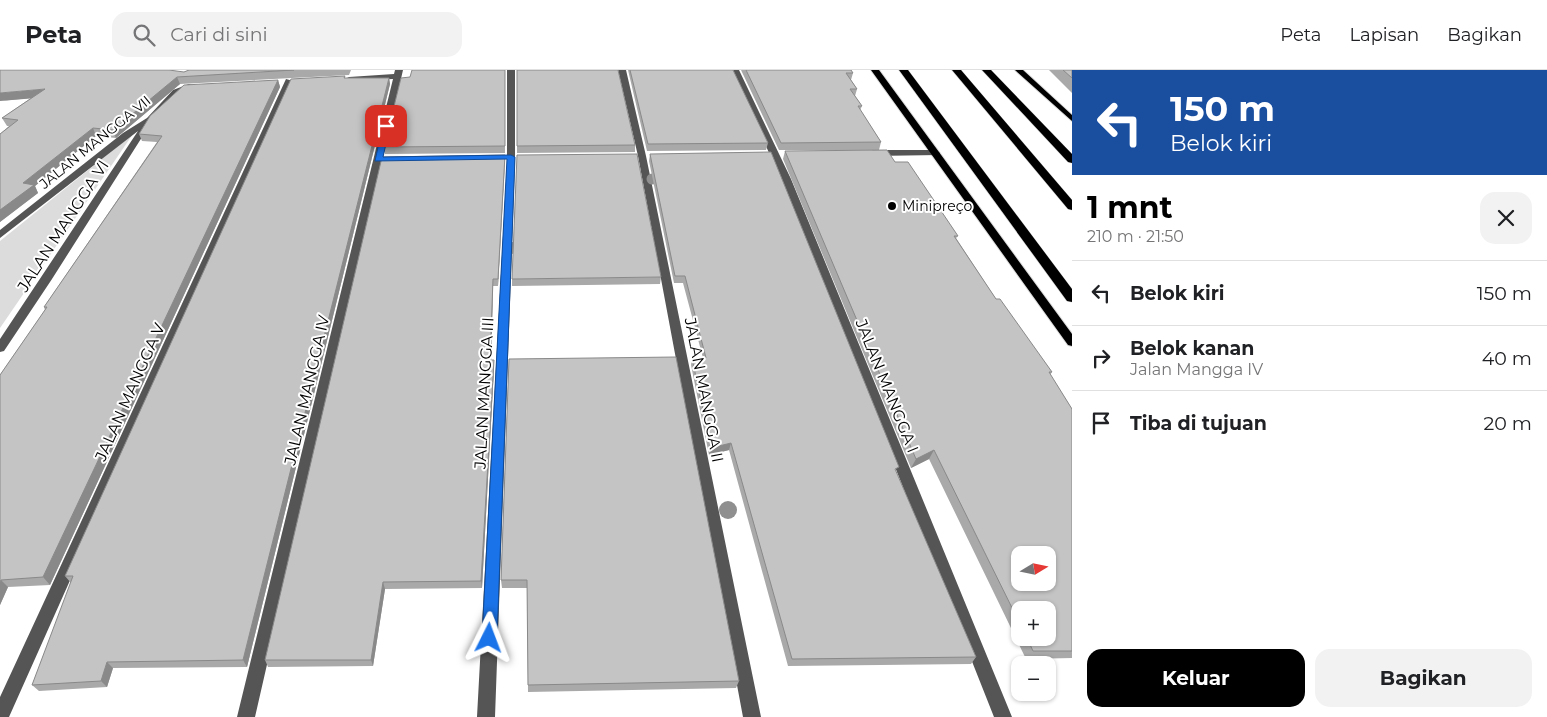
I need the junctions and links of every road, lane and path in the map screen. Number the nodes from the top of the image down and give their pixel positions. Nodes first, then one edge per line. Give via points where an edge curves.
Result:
1 (511, 70) edge
2 (622, 70) edge
3 (735, 70) edge
4 (875, 70) edge
5 (903, 70) edge
6 (956, 70) edge
7 (986, 70) edge
8 (1019, 70) edge
9 (398, 73) edge
10 (338, 79) edge
11 (289, 81) edge
12 (200, 85) edge
13 (1072, 119) edge
14 (150, 120) junction
15 (860, 153) edge
16 (936, 153) junction
17 (1072, 160) edge
18 (1072, 207) edge
19 (0, 235) edge
20 (1072, 298) edge
21 (1072, 342) edge
22 (0, 348) edge
23 (0, 717) edge
24 (246, 717) edge
25 (486, 717) edge
26 (752, 717) edge
27 (1003, 717) edge

1 - 25 street, JALAN MANGGA III via 511,157
2 - 26 street, JALAN MANGGA II via 642,156
3 - 27 street, JALAN MANGGA I via 775,154
4 - 16 main road
5 - 20 highway
6 - 18 highway
7 - 17 highway
8 - 13 main road
9 - 10 street
9 - 24 street, JALAN MANGGA IV via 383,159
11 - 23 street, JALAN MANGGA V
12 - 14 street, JALAN MANGGA VII via 176,92
14 - 19 street, JALAN MANGGA VII via 126,135
14 - 22 street, JALAN MANGGA VI
15 - 16 street
16 - 21 main road

